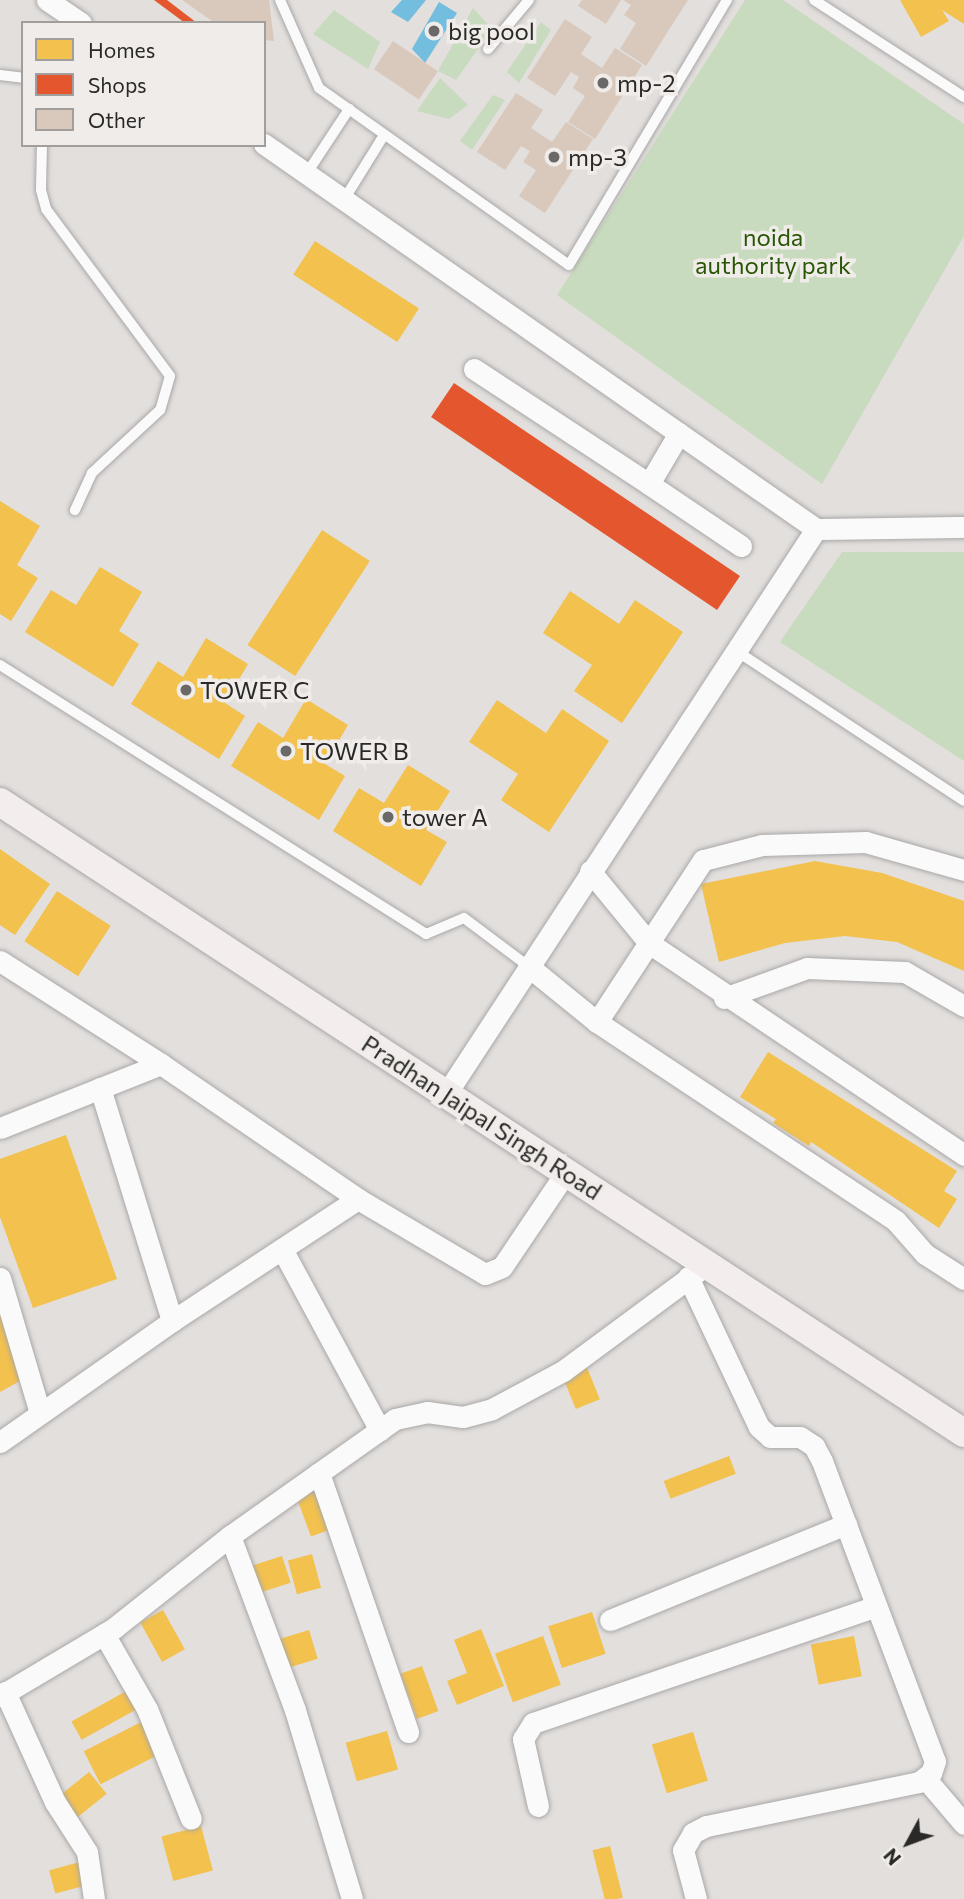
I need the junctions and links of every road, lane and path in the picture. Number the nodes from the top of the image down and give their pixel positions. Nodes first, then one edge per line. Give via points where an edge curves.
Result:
1 (47, 0) edge
2 (280, 0) edge
3 (529, 0) edge
4 (727, 0) edge
5 (814, 0) edge
6 (78, 21) edge
7 (488, 49) dead end
8 (0, 75) edge
9 (21, 78) edge
10 (964, 97) edge
11 (349, 109) junction
12 (384, 135) junction
13 (266, 145) edge
14 (42, 147) edge
15 (307, 173) junction
16 (345, 198) junction
17 (474, 369) dead end
18 (679, 433) junction
19 (649, 484) junction
20 (75, 510) dead end
21 (964, 527) edge
22 (816, 529) junction
23 (741, 546) dead end
24 (734, 650) junction
25 (0, 665) edge
26 (0, 802) edge
27 (964, 802) edge
28 (964, 870) edge
29 (590, 871) junction
30 (649, 943) junction
31 (0, 961) edge
32 (528, 966) junction
33 (724, 998) junction
34 (964, 1006) edge
35 (597, 1022) junction
36 (161, 1064) junction
37 (100, 1088) junction
38 (446, 1094) junction
39 (0, 1128) edge
40 (964, 1154) edge
41 (566, 1172) junction
42 (358, 1199) junction
43 (282, 1249) junction
44 (698, 1271) junction
45 (0, 1278) edge
46 (964, 1279) edge
47 (172, 1321) junction
48 (40, 1413) junction
49 (380, 1430) junction
50 (964, 1433) edge
51 (0, 1442) edge
52 (319, 1473) junction
53 (846, 1524) junction
54 (230, 1536) junction
55 (876, 1606) junction
56 (610, 1620) dead end
57 (104, 1634) junction
58 (2, 1694) edge
59 (408, 1732) dead end
60 (925, 1778) junction
61 (538, 1806) dead end
62 (191, 1819) dead end
63 (964, 1824) edge
64 (94, 1899) edge
65 (352, 1899) edge
66 (696, 1899) edge

1 - 6 street
2 - 11 lane via 319,88
3 - 7 lane
4 - 12 lane via 569,265
5 - 10 lane
8 - 9 lane
11 - 12 lane
11 - 15 lane
12 - 16 lane
13 - 15 street
14 - 20 lane via 41,190 51,219 152,346 170,376 160,410 92,473
15 - 16 street
16 - 18 street
17 - 19 street
18 - 19 street
18 - 22 street
19 - 23 street
21 - 22 street
22 - 24 street
24 - 27 lane
24 - 29 street
25 - 32 lane via 426,934 464,918
26 - 38 street, Pradhan Jaipal Singh Road
28 - 30 street via 866,842 762,845 703,860
29 - 30 street
29 - 32 street
30 - 33 street
30 - 35 street
31 - 36 street
32 - 35 street
32 - 38 street
33 - 34 street via 807,968 905,972
33 - 40 street
35 - 46 street via 896,1221 925,1254
36 - 37 street
36 - 42 street
37 - 39 street
37 - 47 street
38 - 41 street, Pradhan Jaipal Singh Road
41 - 42 street via 502,1267 491,1274
41 - 44 street, Pradhan Jaipal Singh Road
42 - 43 street
43 - 47 street
43 - 49 street
44 - 49 street via 563,1371 492,1409 463,1417 427,1412 395,1419
44 - 50 street, Pradhan Jaipal Singh Road
44 - 53 street via 760,1427 770,1437 800,1437 814,1446
45 - 48 street
47 - 48 street
48 - 51 street
49 - 52 street
52 - 54 street
52 - 59 street
53 - 55 street
53 - 56 street
54 - 57 street
54 - 65 street via 295,1710
55 - 60 street via 935,1761
55 - 61 street via 533,1723 523,1739
57 - 58 street
57 - 62 street via 147,1709
58 - 64 street via 55,1802 87,1852
60 - 63 street
60 - 66 street via 898,1788 706,1826 693,1833 683,1850

